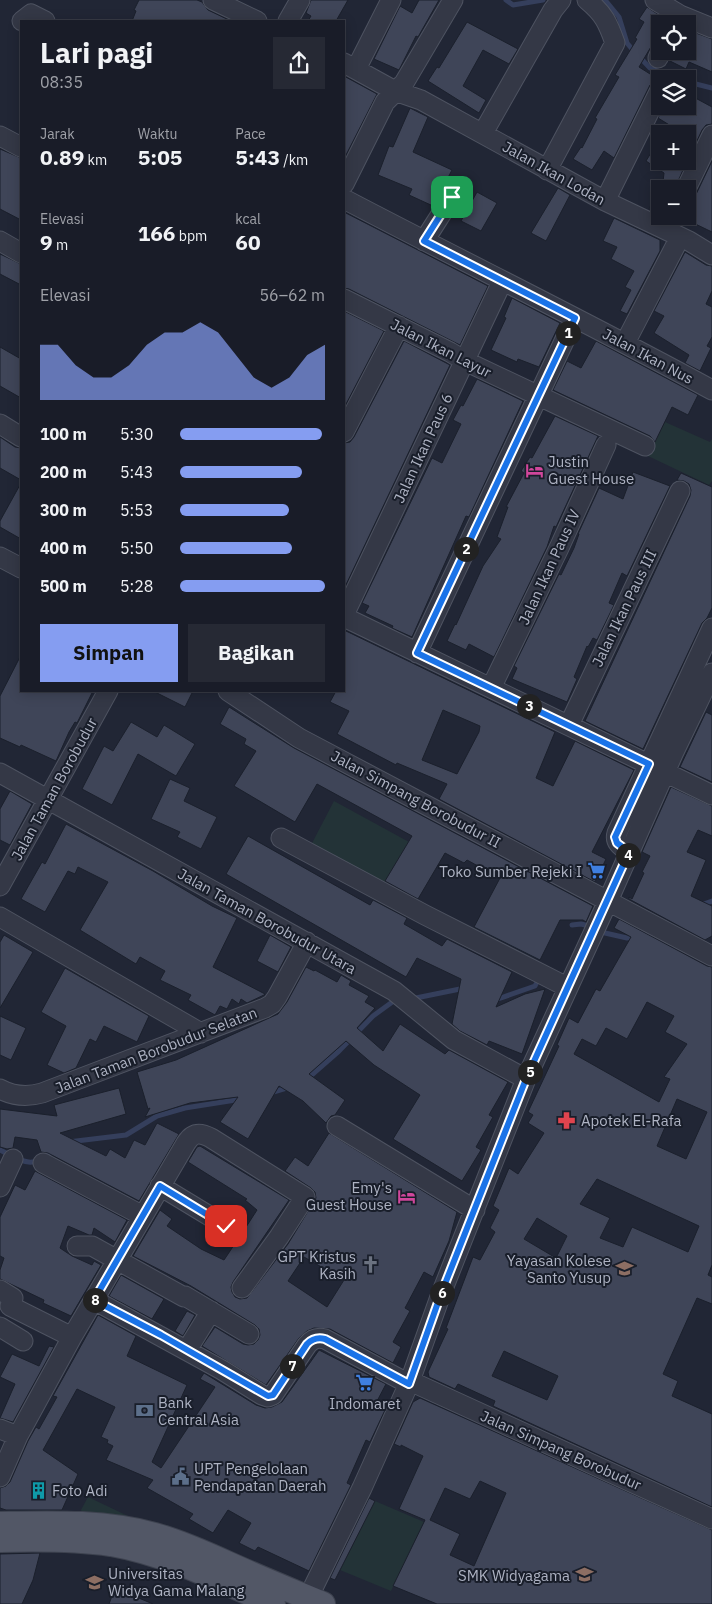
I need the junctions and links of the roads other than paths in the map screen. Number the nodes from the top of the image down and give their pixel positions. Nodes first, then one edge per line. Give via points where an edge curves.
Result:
1 (213, 0) edge
2 (300, 0) edge
3 (391, 0) edge
4 (453, 0) edge
5 (561, 0) edge
6 (587, 0) edge
7 (655, 0) edge
8 (681, 13) edge
9 (23, 20) edge
10 (44, 20) edge
11 (255, 20) edge
12 (289, 20) edge
13 (712, 28) edge
14 (350, 66) edge
15 (396, 91) junction
16 (651, 108) edge
17 (483, 133) junction
18 (712, 135) edge
19 (0, 136) edge
20 (20, 147) edge
21 (547, 170) junction
22 (690, 180) edge
23 (345, 185) edge
24 (345, 188) edge
25 (452, 197) dead end
26 (605, 201) junction
27 (672, 228) edge
28 (424, 241) junction
29 (0, 242) edge
30 (20, 252) edge
31 (712, 255) edge
32 (502, 282) junction
33 (345, 300) edge
34 (575, 318) junction
35 (398, 326) junction
36 (625, 343) junction
37 (464, 361) junction
38 (712, 390) edge
39 (538, 396) junction
40 (0, 424) edge
41 (345, 430) edge
42 (20, 436) edge
43 (606, 445) dead end
44 (645, 446) dead end
45 (680, 491) dead end
46 (0, 557) edge
47 (20, 567) edge
48 (345, 614) edge
49 (345, 617) edge
50 (712, 628) edge
51 (417, 653) junction
52 (712, 672) edge
53 (491, 688) junction
54 (107, 692) edge
55 (230, 692) edge
56 (568, 725) junction
57 (657, 768) junction
58 (0, 773) edge
59 (712, 795) edge
60 (48, 801) junction
61 (281, 838) dead end
62 (0, 886) edge
63 (608, 901) junction
64 (0, 917) edge
65 (307, 942) junction
66 (712, 956) edge
67 (567, 987) junction
68 (200, 1034) junction
69 (526, 1079) junction
70 (0, 1089) edge
71 (337, 1126) dead end
72 (13, 1160) dead end
73 (43, 1163) dead end
74 (160, 1186) junction
75 (0, 1187) edge
76 (475, 1210) junction
77 (142, 1216) junction
78 (226, 1226) dead end
79 (77, 1246) dead end
80 (117, 1260) junction
81 (242, 1288) dead end
82 (0, 1290) edge
83 (94, 1300) junction
84 (211, 1311) junction
85 (0, 1327) edge
86 (249, 1334) dead end
87 (72, 1337) junction
88 (23, 1341) dead end
89 (187, 1350) junction
90 (409, 1383) junction
91 (0, 1429) edge
92 (18, 1436) junction
93 (0, 1477) edge
94 (712, 1519) edge
95 (0, 1524) edge
96 (0, 1540) edge
97 (176, 1552) junction
98 (316, 1601) edge
99 (274, 1604) edge

1 - 11 street
2 - 12 street
3 - 14 street
4 - 15 street via 404,83
5 - 17 street
6 - 21 street via 607,20 615,43
7 - 8 street
8 - 13 street
9 - 10 street via 30,14
14 - 15 street, Jalan Ikan Lodan
15 - 17 street, Jalan Ikan Lodan via 421,100
15 - 23 street via 385,102
16 - 26 street
17 - 21 street, Jalan Ikan Lodan
18 - 22 street
19 - 20 street
21 - 26 street, Jalan Ikan Lodan
24 - 28 street, Jalan Ikan Nus
25 - 28 street
26 - 27 street, Jalan Ikan Lodan
27 - 31 street, Jalan Ikan Lodan
27 - 36 street
28 - 32 street, Jalan Ikan Nus
29 - 30 street
32 - 34 street, Jalan Ikan Nus
32 - 37 street, Jalan Ikan Paus 6
33 - 35 street, Jalan Ikan Layur
34 - 36 street, Jalan Ikan Nus
34 - 39 street
35 - 37 street, Jalan Ikan Layur
35 - 41 street
36 - 38 street, Jalan Ikan Nus
37 - 39 street, Jalan Ikan Layur
37 - 48 street, Jalan Ikan Paus 6
39 - 44 street, Jalan Ikan Layur
39 - 51 street
40 - 42 street
43 - 53 street, Jalan Ikan Paus IV
45 - 56 street, Jalan Ikan Paus III
46 - 47 street
49 - 51 street
50 - 57 street
51 - 53 street
52 - 57 street
53 - 56 street
54 - 60 street, Jalan Taman Borobudur
55 - 63 street, Jalan Simpang Borobudur II via 299,738
56 - 57 street
57 - 59 street
57 - 63 street via 615,837 617,843 629,852
58 - 60 street, Jalan Taman Borobudur Utara
60 - 62 street, Jalan Taman Borobudur
60 - 65 street, Jalan Taman Borobudur Utara
61 - 67 street
63 - 66 street, Jalan Simpang Borobudur II
63 - 67 street
64 - 68 street
65 - 68 street, Jalan Taman Borobudur Selatan via 272,1004
65 - 69 street, Jalan Taman Borobudur Utara via 394,991 454,1040
67 - 69 street
68 - 70 street, Jalan Taman Borobudur Selatan via 42,1093 19,1095
69 - 76 street
71 - 76 street
72 - 75 street
73 - 77 street
74 - 77 street
74 - 78 street
74 - 81 street via 191,1136 204,1134 305,1197
76 - 90 street
77 - 80 street
79 - 80 street via 92,1246
80 - 83 street
80 - 84 street
82 - 87 street via 13,1298 10,1306
83 - 87 street
83 - 89 street
84 - 86 street
84 - 89 street
85 - 88 street
87 - 92 street
89 - 90 street, Jalan Simpang Borobudur via 268,1396 273,1395 307,1344 318,1338
90 - 94 street, Jalan Simpang Borobudur
90 - 98 street
91 - 92 street
92 - 93 street
95 - 97 main road via 49,1523 126,1528
96 - 97 main road via 112,1544
97 - 98 main road
97 - 99 main road

